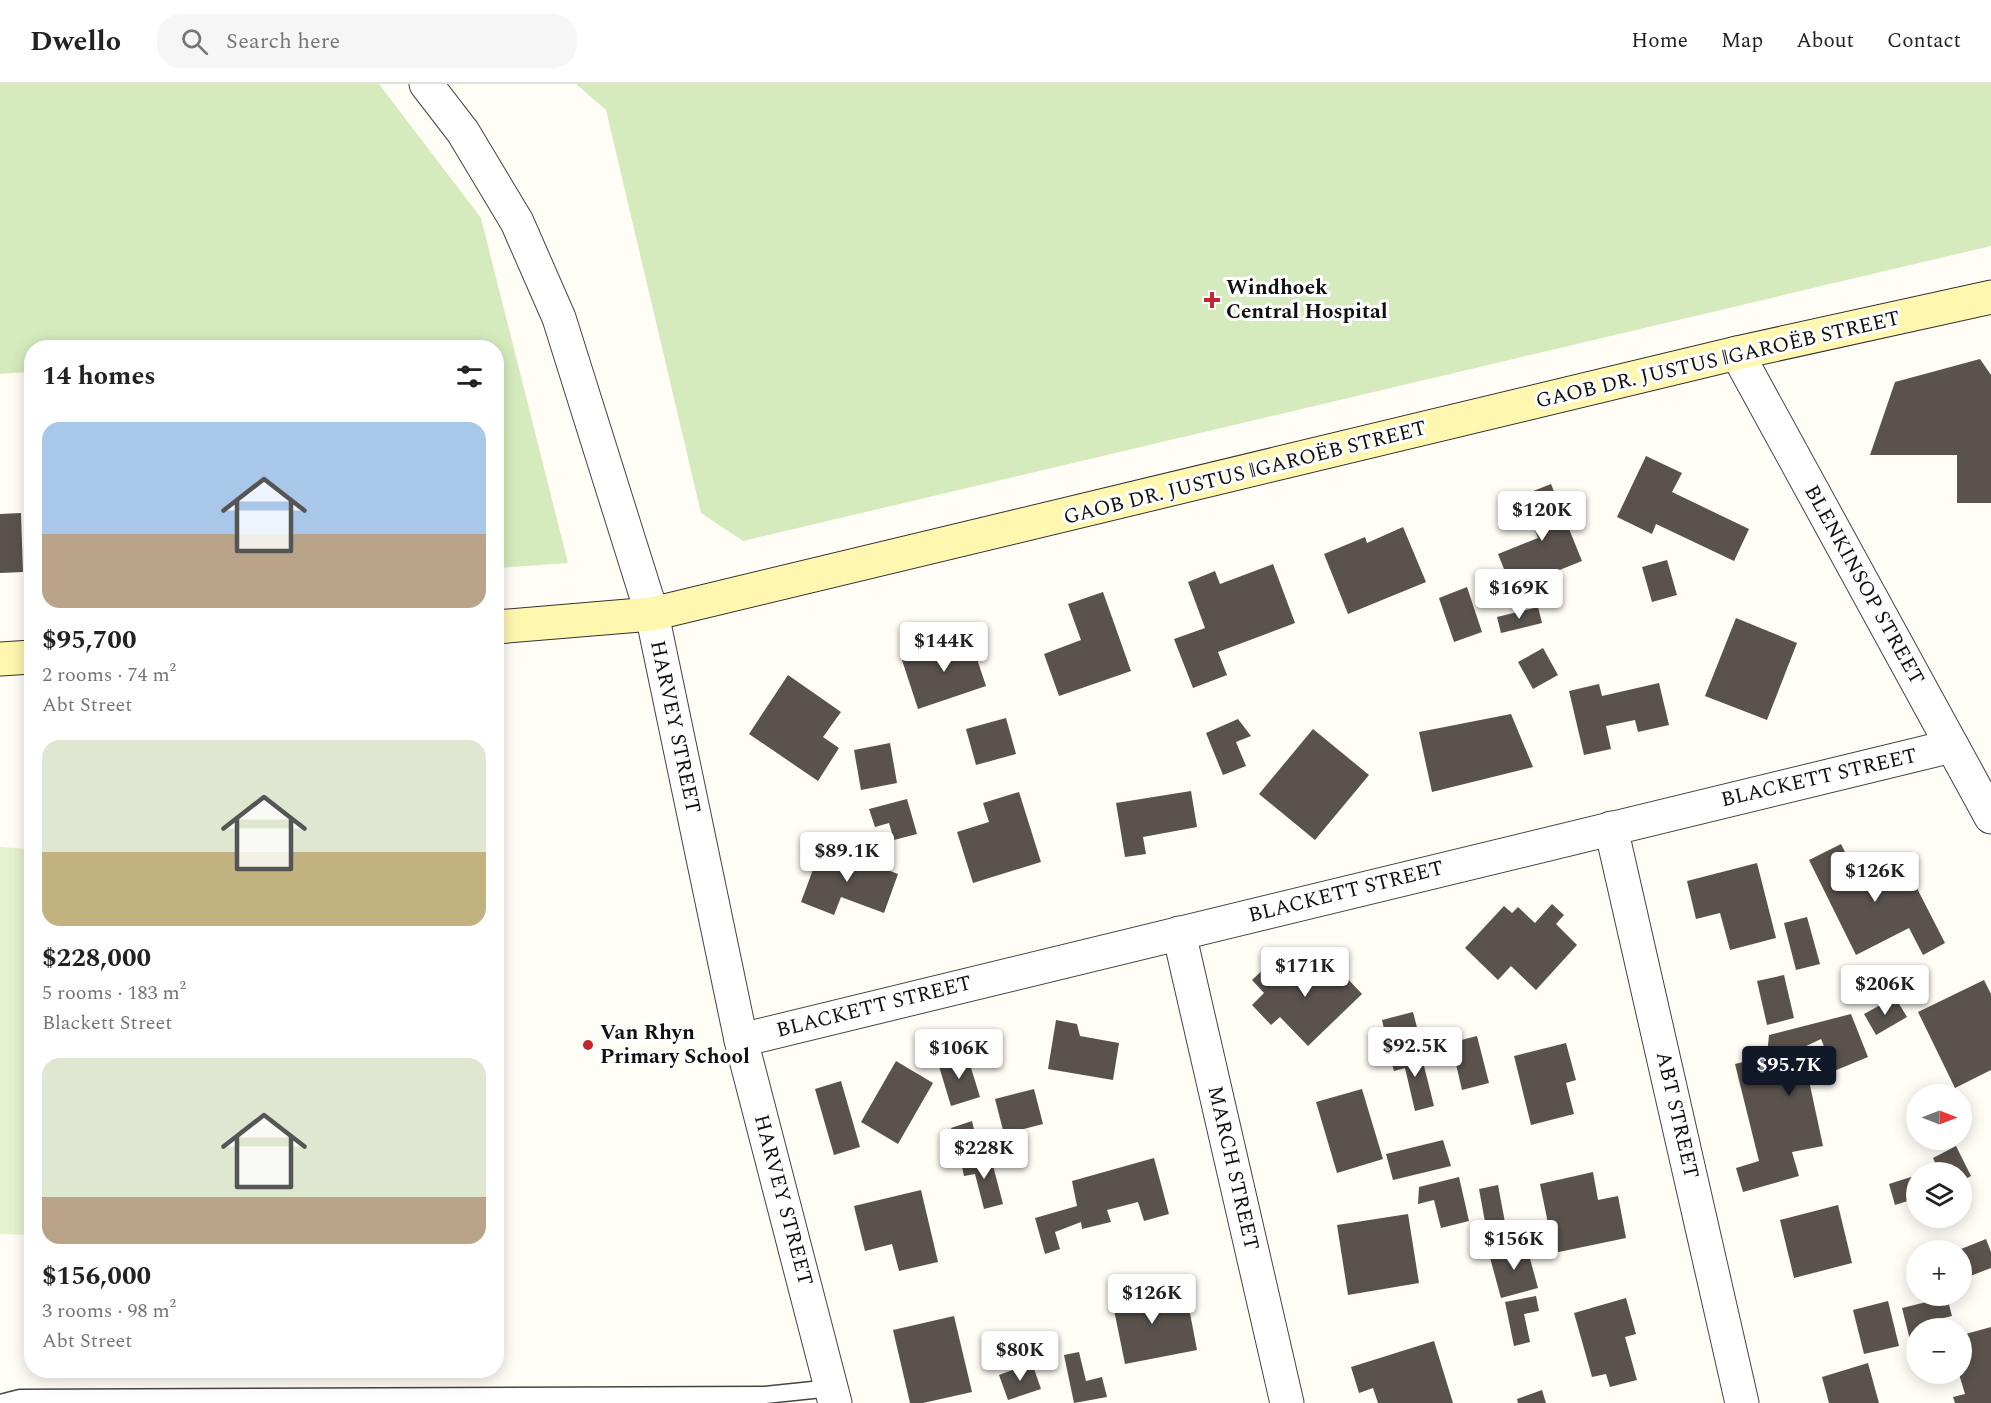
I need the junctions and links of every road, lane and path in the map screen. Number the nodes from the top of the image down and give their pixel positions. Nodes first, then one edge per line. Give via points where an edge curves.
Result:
1 (426, 84) edge
2 (1991, 297) edge
3 (1737, 353) junction
4 (652, 614) junction
5 (504, 626) edge
6 (24, 657) edge
7 (0, 658) edge
8 (1952, 746) junction
9 (1991, 817) edge
10 (1611, 828) junction
11 (1179, 933) junction
12 (741, 1040) junction
13 (834, 1396) edge
14 (0, 1403) edge
15 (1287, 1403) edge
16 (1742, 1403) edge

1 - 4 street, HARVEY STREET via 463,132 517,222 559,318
2 - 3 street, GAOB DR. JUSTUS ǁGAROËB STREET
3 - 4 street, GAOB DR. JUSTUS ǁGAROËB STREET
3 - 8 street, BLENKINSOP STREET
4 - 5 street, GAOB DR. JUSTUS ǁGAROËB STREET
4 - 12 street, HARVEY STREET
6 - 7 street
8 - 9 street, BLENKINSOP STREET
8 - 10 street, BLACKETT STREET
10 - 11 street, BLACKETT STREET
10 - 16 street, ABT STREET
11 - 12 street, BLACKETT STREET
11 - 15 street, MARCH STREET
12 - 13 street, HARVEY STREET
13 - 14 lane via 20,1398

